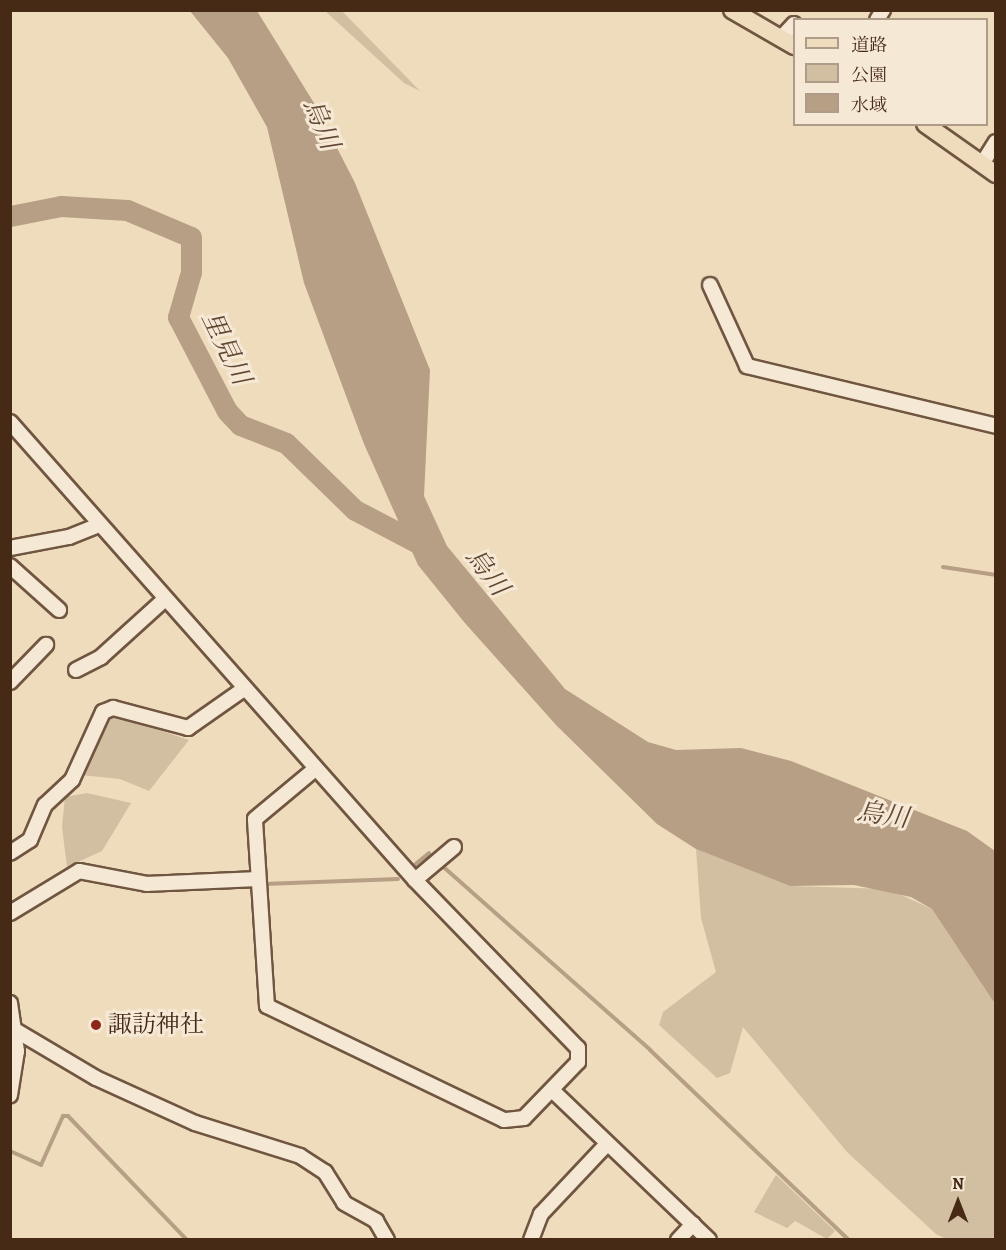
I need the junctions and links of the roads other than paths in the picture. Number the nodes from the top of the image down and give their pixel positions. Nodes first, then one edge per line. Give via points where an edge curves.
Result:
1 (732, 10) edge
2 (752, 16) edge
3 (788, 42) edge
4 (928, 126) edge
5 (996, 142) edge
6 (989, 169) edge
7 (710, 285) dead end
8 (10, 422) edge
9 (996, 426) edge
10 (98, 525) junction
11 (10, 548) edge
12 (10, 566) edge
13 (165, 599) junction
14 (59, 610) dead end
15 (46, 645) dead end
16 (76, 670) dead end
17 (10, 682) edge
18 (244, 689) junction
19 (315, 770) junction
20 (454, 847) dead end
21 (10, 853) edge
22 (257, 879) junction
23 (415, 880) junction
24 (10, 913) edge
25 (10, 1003) edge
26 (13, 1027) edge
27 (552, 1090) junction
28 (10, 1095) edge
29 (607, 1144) junction
30 (693, 1224) junction
31 (387, 1239) edge
32 (531, 1239) edge
33 (678, 1239) edge
34 (709, 1239) edge

1 - 2 main road
2 - 3 main road
4 - 6 main road
5 - 6 street
7 - 9 street via 747,366
8 - 10 street
10 - 11 street via 69,537
10 - 13 street
12 - 14 street
13 - 16 street via 101,657
13 - 18 street
15 - 17 street
18 - 19 street
18 - 21 street via 188,728 113,708 103,712 72,780 45,805 30,840
19 - 22 street via 255,819
19 - 23 street
20 - 23 street
22 - 24 street via 147,884 79,871
22 - 27 street via 267,1006 274,1013 510,1121 524,1118
23 - 27 street via 578,1048 578,1062
25 - 26 street
26 - 28 street
26 - 31 street via 96,1078 195,1124 300,1156 325,1172 344,1203 376,1221
27 - 29 street
29 - 30 street
29 - 32 street via 541,1214
30 - 33 street
30 - 34 street

